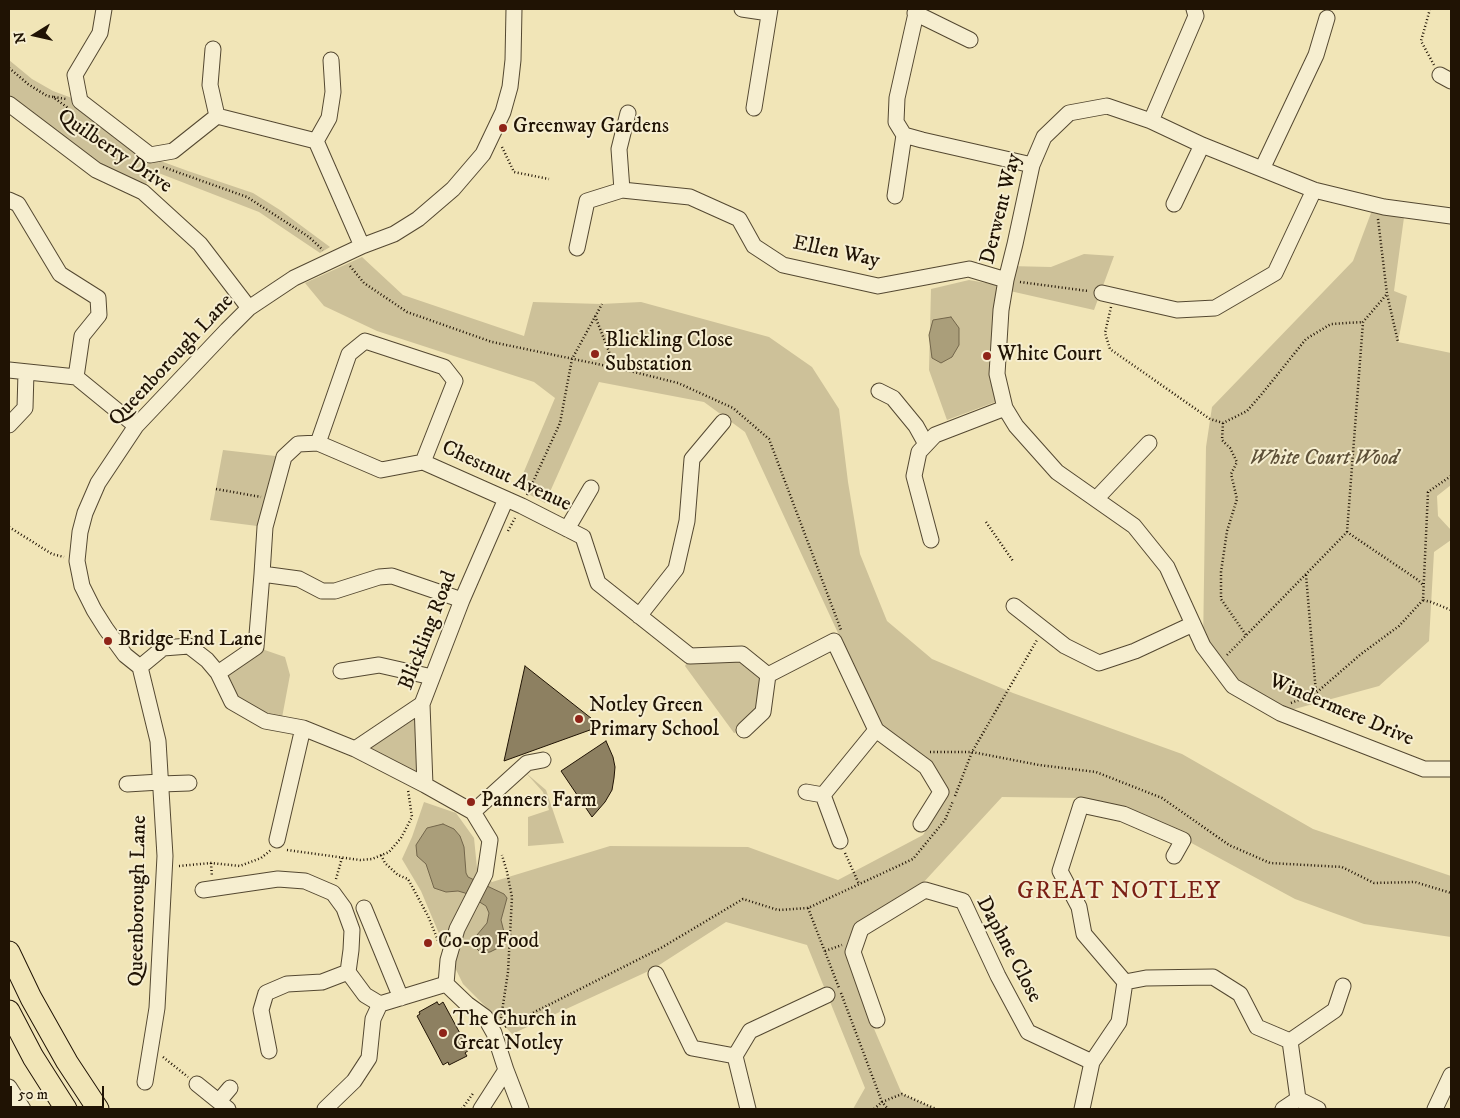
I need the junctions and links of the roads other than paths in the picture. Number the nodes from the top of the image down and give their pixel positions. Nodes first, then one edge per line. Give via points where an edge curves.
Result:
1 (104, 9) edge
2 (514, 9) edge
3 (742, 9) edge
4 (1194, 9) edge
5 (770, 11) edge
6 (916, 11) edge
7 (1327, 18) dead end
8 (970, 40) dead end
9 (213, 49) dead end
10 (332, 60) dead end
11 (9, 104) edge
12 (754, 108) dead end
13 (628, 113) dead end
14 (217, 116) junction
15 (1151, 121) junction
16 (904, 135) junction
17 (316, 141) junction
18 (1202, 145) junction
19 (1032, 165) junction
20 (1262, 169) junction
21 (622, 190) junction
22 (1314, 190) junction
23 (895, 196) dead end
24 (9, 200) edge
25 (1174, 204) dead end
26 (1451, 216) edge
27 (362, 246) junction
28 (577, 248) dead end
29 (1006, 280) junction
30 (1108, 294) road end
31 (250, 308) junction
32 (9, 370) edge
33 (26, 372) junction
34 (76, 377) junction
35 (879, 391) dead end
36 (1005, 408) junction
37 (723, 422) dead end
38 (9, 426) edge
39 (136, 426) junction
40 (318, 443) junction
41 (1149, 443) dead end
42 (926, 444) junction
43 (423, 462) junction
44 (591, 488) dead end
45 (506, 499) junction
46 (1096, 499) junction
47 (567, 529) junction
48 (931, 540) dead end
49 (1166, 567) joint
50 (262, 574) junction
51 (462, 600) junction
52 (1014, 606) dead end
53 (639, 616) junction
54 (1193, 624) junction
55 (140, 667) junction
56 (341, 671) dead end
57 (218, 673) junction
58 (768, 675) junction
59 (432, 677) junction
60 (422, 704) junction
61 (303, 728) junction
62 (744, 730) dead end
63 (876, 730) junction
64 (355, 750) junction
65 (543, 760) dead end
66 (1451, 769) edge
67 (160, 783) junction
68 (190, 783) dead end
69 (127, 784) dead end
70 (424, 785) junction
71 (806, 792) dead end
72 (823, 795) junction
73 (473, 812) junction
74 (921, 824) dead end
75 (840, 841) road end
76 (280, 846) road end
77 (1174, 856) dead end
78 (203, 890) dead end
79 (364, 908) dead end
80 (9, 952) edge
81 (348, 972) junction
82 (656, 974) dead end
83 (1124, 982) junction
84 (446, 984) junction
85 (1343, 986) dead end
86 (827, 994) dead end
87 (401, 998) junction
88 (380, 1004) junction
89 (9, 1011) edge
90 (876, 1020) dead end
91 (1290, 1041) junction
92 (269, 1051) dead end
93 (735, 1056) junction
94 (1092, 1062) junction
95 (506, 1070) junction
96 (1451, 1075) edge
97 (145, 1082) dead end
98 (197, 1084) road end
99 (9, 1087) edge
100 (230, 1088) dead end
101 (1298, 1100) junction
102 (224, 1105) edge
103 (23, 1109) edge
104 (66, 1109) edge
105 (98, 1109) edge
106 (325, 1109) edge
107 (481, 1109) edge
108 (521, 1109) edge
109 (748, 1109) edge
110 (1082, 1109) edge
111 (1283, 1109) edge
112 (1318, 1109) edge
113 (1435, 1109) edge

1 - 14 street via 100,33 75,75 80,101 150,155 173,151
2 - 27 street, Queenborough Lane via 510,87 503,112 483,154 453,189 418,219 394,234
3 - 5 street
4 - 15 street via 1196,16
5 - 12 street
6 - 8 street
6 - 16 street via 897,98 896,122
7 - 20 street via 1316,55
9 - 14 street via 210,85
10 - 17 street via 333,92 329,118
11 - 31 street, Quilberry Drive via 96,170 143,192 200,244
13 - 21 street via 619,149
14 - 17 street
15 - 18 street, Derwent Way
15 - 19 street, Derwent Way via 1108,106 1069,113 1044,137
16 - 19 street
16 - 23 street
17 - 27 street
18 - 20 street, Derwent Way
18 - 25 street
19 - 29 street, Derwent Way
20 - 22 street, Derwent Way
21 - 28 street, Ellen Way via 587,201
21 - 29 street, Ellen Way via 690,197 739,219 754,246 783,265 878,286 969,269
22 - 26 street, Derwent Way via 1377,205
22 - 30 street via 1275,273 1215,308 1177,310
24 - 34 street via 18,204 60,274 98,298 99,315 82,336
27 - 31 street, Queenborough Lane via 294,278
29 - 36 street, Derwent Way via 997,374
31 - 39 street, Queenborough Lane
32 - 33 street
33 - 34 street
33 - 38 street via 26,408
34 - 39 street
35 - 42 street via 893,398
36 - 42 street via 935,435
36 - 46 street, Derwent Way via 1016,426 1057,472
37 - 53 street via 692,460 687,521 676,570
39 - 55 street, Queenborough Lane via 98,483 85,513 77,561 82,586 94,610 125,655
40 - 43 street, Chestnut Avenue via 381,470
40 - 43 street via 350,354 365,342 444,367 454,381
40 - 50 street via 298,444 284,457 265,527
41 - 46 street
42 - 48 street via 919,452 914,476
43 - 45 street, Chestnut Avenue
44 - 47 street
45 - 47 street, Chestnut Avenue
45 - 51 street, Blickling Road
46 - 49 street, Derwent Way via 1134,526
47 - 53 street, Chestnut Avenue via 583,536 598,583
49 - 54 street, Windermere Drive
50 - 51 street via 299,578 322,591 335,591 392,576
50 - 57 street via 256,646
51 - 59 street, Blickling Road
52 - 54 street via 1065,646 1099,662
53 - 58 street, Chestnut Avenue via 690,656 742,654
54 - 66 street, Windermere Drive via 1203,646 1234,686 1274,710 1424,769
55 - 57 street via 163,648 189,646
55 - 67 street, Queenborough Lane via 158,741
56 - 59 street via 379,665
57 - 61 street via 232,702 265,721
58 - 62 street via 763,712
58 - 63 street via 834,641
59 - 60 street, Blickling Road
60 - 64 street
60 - 70 street, Blickling Road
61 - 64 street
61 - 76 street
63 - 72 street
63 - 74 street via 926,767 941,792
64 - 70 street
65 - 73 street via 527,763
67 - 68 street
67 - 69 street
67 - 97 street, Queenborough Lane via 165,867 157,1008
70 - 73 street
71 - 72 street
72 - 75 street
73 - 84 street via 490,840 486,874 457,929
77 - 83 street via 1183,840 1123,814 1081,805 1060,871 1079,907 1084,934
78 - 81 street via 278,879 305,881 333,893 344,908 352,930
79 - 87 street
80 - 105 highway via 67,1062
81 - 88 street via 365,995
81 - 92 street via 322,982 287,984 266,993 261,1010
82 - 93 street via 692,1048
83 - 91 street via 1146,978 1213,977 1240,994 1257,1027
83 - 94 street via 1119,1022
84 - 87 street
84 - 95 street via 485,1017
85 - 91 street via 1335,1010
86 - 93 street via 750,1030
87 - 88 street
88 - 106 street via 373,1019 369,1058 354,1081
89 - 104 highway
90 - 94 street, Daphne Close via 853,952 861,929 925,890 963,901 1028,1032
91 - 101 street
93 - 109 street
94 - 110 street
95 - 107 street
95 - 108 street
96 - 113 street
98 - 102 street
99 - 103 street
100 - 102 street
101 - 111 street
101 - 112 street

